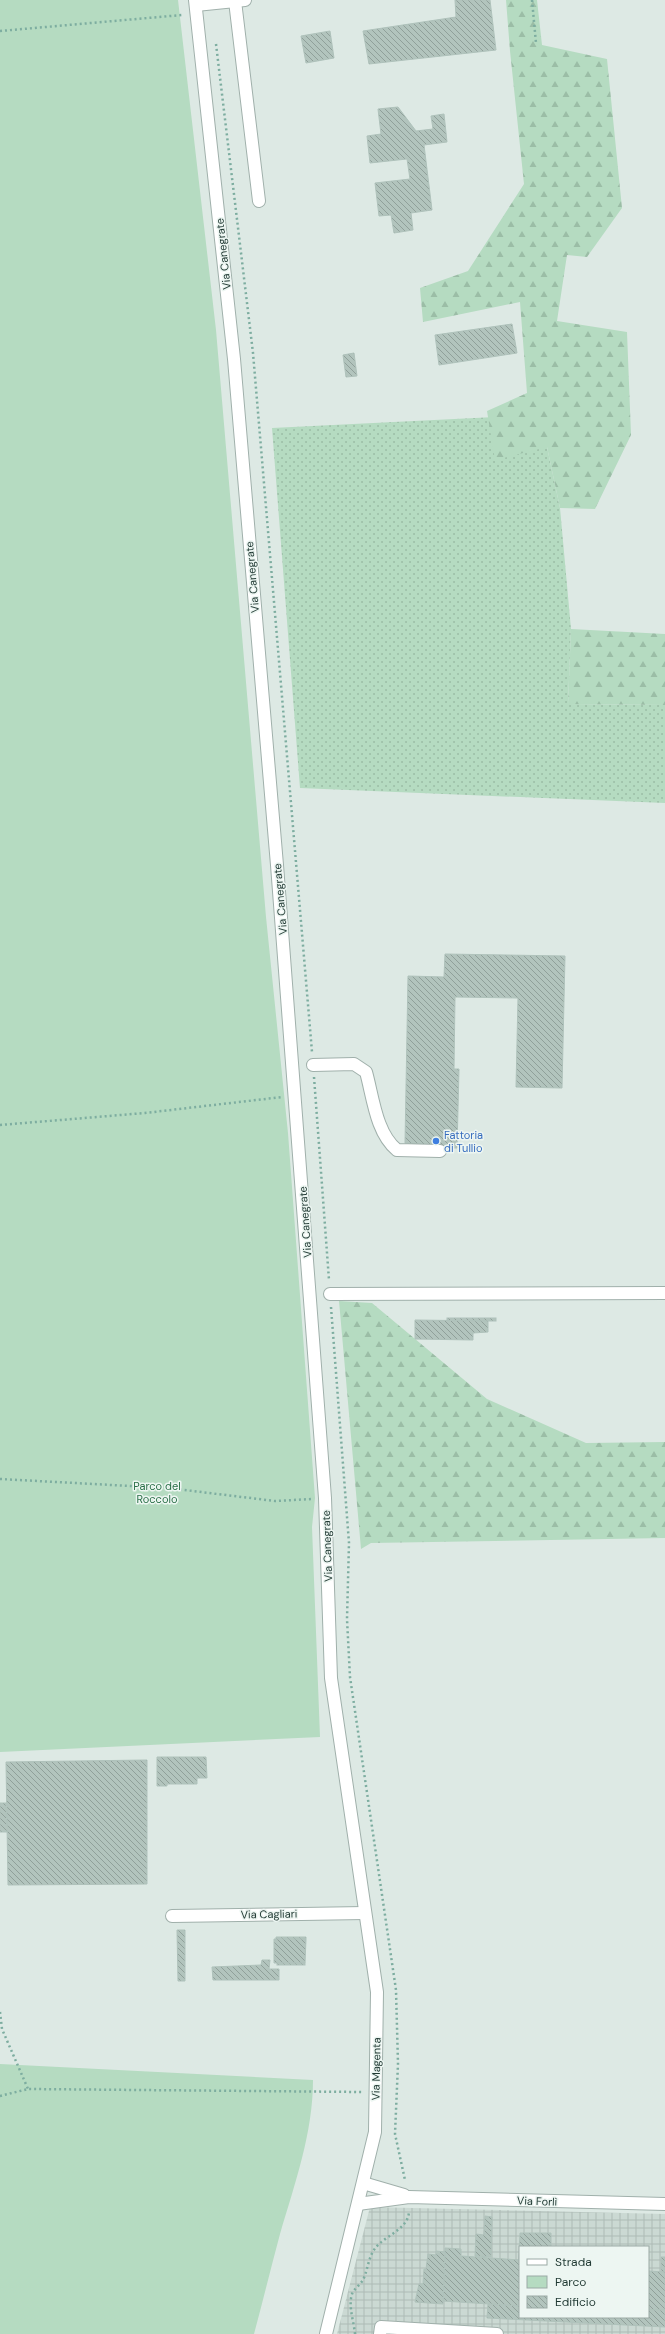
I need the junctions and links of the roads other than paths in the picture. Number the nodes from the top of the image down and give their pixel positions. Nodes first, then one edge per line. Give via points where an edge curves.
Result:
1 (240, 1) edge
2 (196, 6) edge
3 (259, 201) dead end
4 (313, 1065) road end
5 (440, 1151) dead end
6 (665, 1293) edge
7 (330, 1294) road end
8 (349, 1800) joint
9 (365, 1912) junction
10 (172, 1916) dead end
11 (363, 2183) junction
12 (409, 2197) junction
13 (358, 2204) junction
14 (665, 2204) edge
15 (326, 2334) edge
16 (380, 2334) edge
17 (497, 2334) edge

1 - 2 street
1 - 3 street
2 - 8 street, Via Canegrate via 234,359 295,1095 325,1498 331,1678
4 - 5 street via 354,1064 366,1072 384,1136 392,1146 397,1150
6 - 7 street
8 - 9 street, Via Magenta
9 - 10 street, Via Cagliari
9 - 11 street, Via Magenta via 377,1992 377,2092 375,2132
11 - 12 street, Via Forlì
11 - 13 street, Via Magenta
12 - 13 street, Via Forlì
12 - 14 street, Via Forlì
13 - 15 street, Via Magenta
16 - 17 street via 381,2327

